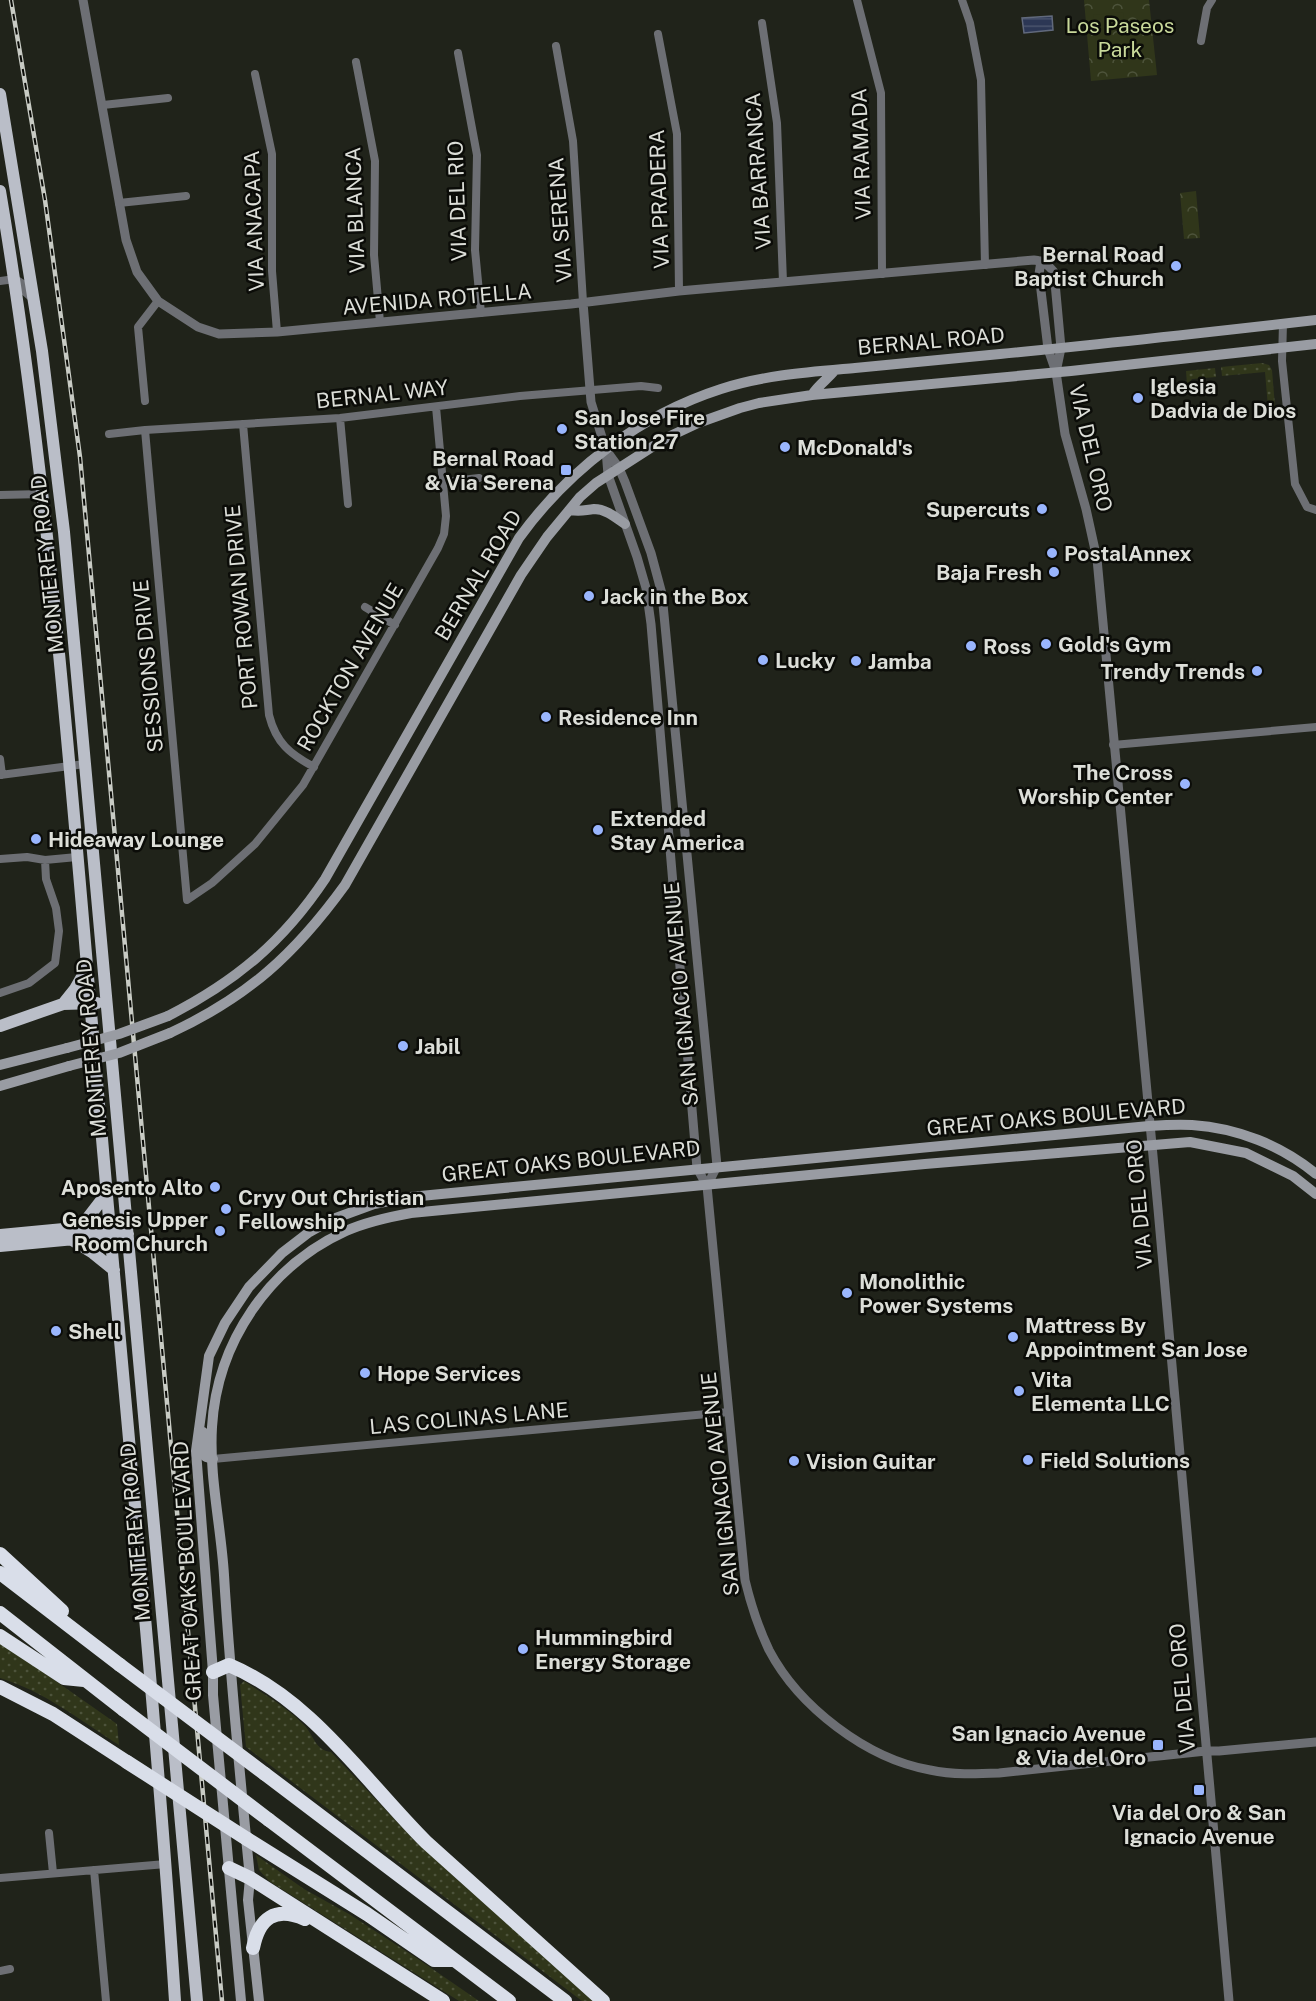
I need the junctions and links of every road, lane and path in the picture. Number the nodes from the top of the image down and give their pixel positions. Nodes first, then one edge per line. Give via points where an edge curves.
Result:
1 (83, 0) edge
2 (857, 0) edge
3 (962, 0) edge
4 (1212, 0) edge
5 (762, 23) dead end
6 (658, 34) dead end
7 (1201, 41) dead end
8 (556, 46) dead end
9 (458, 53) dead end
10 (356, 62) dead end
11 (255, 74) dead end
12 (0, 93) edge
13 (168, 98) dead end
14 (103, 105) junction
15 (0, 191) edge
16 (186, 196) dead end
17 (119, 203) junction
18 (1041, 261) junction
19 (985, 265) junction
20 (882, 274) junction
21 (15, 279) junction
22 (0, 281) edge
23 (783, 282) junction
24 (679, 291) junction
25 (34, 299) junction
26 (158, 301) junction
27 (583, 302) junction
28 (481, 313) junction
29 (1316, 320) edge
30 (380, 322) junction
31 (1283, 323) junction
32 (277, 332) junction
33 (1316, 344) edge
34 (1281, 347) junction
35 (1061, 348) junction
36 (1048, 349) junction
37 (835, 370) junction
38 (1056, 372) junction
39 (658, 388) dead end
40 (589, 392) junction
41 (812, 395) junction
42 (145, 401) dead end
43 (436, 407) junction
44 (340, 418) junction
45 (243, 424) junction
46 (144, 430) junction
47 (109, 434) dead end
48 (606, 450) junction
49 (619, 468) junction
50 (608, 475) junction
51 (479, 478) dead end
52 (444, 482) junction
53 (43, 494) junction
54 (0, 495) edge
55 (348, 504) dead end
56 (570, 510) junction
57 (1316, 510) edge
58 (625, 524) junction
59 (365, 607) dead end
60 (395, 625) junction
61 (658, 717) junction
62 (674, 720) junction
63 (1316, 727) edge
64 (1113, 745) junction
65 (0, 759) edge
66 (85, 764) junction
67 (69, 766) junction
68 (314, 767) junction
69 (1, 775) edge
70 (77, 857) junction
71 (0, 859) edge
72 (45, 860) junction
73 (187, 900) joint
74 (87, 967) junction
75 (0, 993) edge
76 (90, 1003) junction
77 (107, 1003) junction
78 (63, 1004) junction
79 (0, 1026) edge
80 (0, 1065) edge
81 (0, 1086) edge
82 (1149, 1126) junction
83 (1151, 1145) junction
84 (930, 1146) junction
85 (925, 1164) junction
86 (717, 1166) junction
87 (697, 1168) junction
88 (1316, 1174) edge
89 (707, 1186) junction
90 (503, 1188) junction
91 (107, 1193) junction
92 (1316, 1194) edge
93 (504, 1204) junction
94 (80, 1228) junction
95 (128, 1229) junction
96 (110, 1230) junction
97 (0, 1235) edge
98 (72, 1240) junction
99 (0, 1246) edge
100 (114, 1270) junction
101 (729, 1412) junction
102 (198, 1424) junction
103 (213, 1459) junction
104 (0, 1554) edge
105 (0, 1574) edge
106 (0, 1613) edge
107 (75, 1630) junction
108 (0, 1636) edge
109 (230, 1665) junction
110 (213, 1672) junction
111 (84, 1680) junction
112 (0, 1687) edge
113 (1316, 1742) edge
114 (1206, 1751) junction
115 (50, 1833) dead end
116 (166, 1864) junction
117 (229, 1868) junction
118 (94, 1870) junction
119 (53, 1873) junction
120 (0, 1878) edge
121 (250, 1878) junction
122 (328, 1929) junction
123 (253, 1947) junction
124 (454, 1960) junction
125 (10, 1969) dead end
126 (0, 1971) edge
127 (106, 2001) edge
128 (175, 2001) edge
129 (197, 2001) edge
130 (241, 2001) edge
131 (259, 2001) edge
132 (443, 2001) edge
133 (509, 2001) edge
134 (564, 2001) edge
135 (603, 2001) edge
136 (1228, 2001) edge

1 - 14 street, AVENIDA ROTELLA
2 - 20 street, VIA RAMADA via 881,93
3 - 19 street via 981,80
4 - 7 street
5 - 23 street, VIA BARRANCA via 777,123
6 - 24 street, VIA PRADERA via 677,134
8 - 27 street, VIA SERENA via 573,141
9 - 28 street, VIA DEL RIO via 477,155 475,250
10 - 30 street, VIA BLANCA via 375,161 374,255
11 - 32 street, VIA ANACAPA via 272,154 272,271
12 - 25 main road, MONTEREY ROAD
13 - 14 street
14 - 17 street, AVENIDA ROTELLA
15 - 21 main road, MONTEREY ROAD
16 - 17 street
17 - 26 street, AVENIDA ROTELLA via 137,273
18 - 19 street, AVENIDA ROTELLA
18 - 35 street, VIA DEL ORO via 1054,272
18 - 36 street, VIA DEL ORO via 1039,274
19 - 20 street, AVENIDA ROTELLA
20 - 23 street, AVENIDA ROTELLA
21 - 22 street
21 - 25 street
21 - 53 main road, MONTEREY ROAD
23 - 24 street, AVENIDA ROTELLA
24 - 27 street, AVENIDA ROTELLA
25 - 66 main road, MONTEREY ROAD via 61,504
26 - 32 street, AVENIDA ROTELLA via 198,327 219,334
26 - 42 street via 138,327
27 - 28 street, AVENIDA ROTELLA
27 - 40 street, VIA SERENA
28 - 30 street, AVENIDA ROTELLA
29 - 31 main road, BERNAL ROAD
30 - 32 street, AVENIDA ROTELLA
31 - 34 street
31 - 35 main road, BERNAL ROAD
33 - 34 main road, BERNAL ROAD
34 - 38 main road, BERNAL ROAD
34 - 57 street via 1295,484 1307,507
35 - 36 main road, BERNAL ROAD
35 - 38 street, VIA DEL ORO
36 - 37 main road, BERNAL ROAD
36 - 38 street, VIA DEL ORO
37 - 41 main road
37 - 48 main road, BERNAL ROAD via 722,389 661,415
38 - 41 main road, BERNAL ROAD
38 - 64 street, VIA DEL ORO via 1065,434 1095,549
39 - 40 street, BERNAL WAY
40 - 43 street, BERNAL WAY
40 - 48 street, SAN IGNACIO AVENUE
41 - 49 main road, BERNAL ROAD via 759,403 714,417 666,438
43 - 44 street, BERNAL WAY
43 - 52 street, ROCKTON AVENUE
44 - 45 street, BERNAL WAY
44 - 55 street
45 - 46 street, BERNAL WAY
45 - 68 street, PORT ROWAN DRIVE via 269,715 284,746
46 - 47 street, BERNAL WAY
46 - 73 street, SESSIONS DRIVE
48 - 49 street, SAN IGNACIO AVENUE
48 - 50 street, SAN IGNACIO AVENUE
48 - 80 main road, BERNAL ROAD, bridge via 555,494 519,538 336,861 307,905 271,946 212,993 168,1017
49 - 50 main road, BERNAL ROAD
49 - 62 street, SAN IGNACIO AVENUE via 661,585
50 - 56 main road, BERNAL ROAD
50 - 58 street, SAN IGNACIO AVENUE
51 - 52 street
52 - 60 street, ROCKTON AVENUE via 444,534
53 - 54 street
53 - 67 main road, MONTEREY ROAD
56 - 58 main road via 598,509
56 - 81 main road, BERNAL ROAD, bridge via 521,575 345,885 287,955 253,985 206,1016 170,1033 119,1053
58 - 61 street, SAN IGNACIO AVENUE via 645,588
59 - 60 street
60 - 68 street, ROCKTON AVENUE
61 - 62 street
61 - 87 street, SAN IGNACIO AVENUE
62 - 86 street, SAN IGNACIO AVENUE
63 - 64 street
64 - 82 street, VIA DEL ORO
65 - 69 street
66 - 67 street
66 - 77 main road, MONTEREY ROAD
67 - 69 street
67 - 70 main road, MONTEREY ROAD
68 - 73 street, ROCKTON AVENUE via 255,844
70 - 72 street
70 - 74 main road, MONTEREY ROAD
71 - 72 street
72 - 75 street via 59,931 55,963 29,983
74 - 76 main road, MONTEREY ROAD
74 - 78 main road
76 - 77 main road
76 - 78 main road
76 - 91 main road, MONTEREY ROAD
77 - 95 main road, MONTEREY ROAD
78 - 79 main road
82 - 83 street, VIA DEL ORO
82 - 84 main road, GREAT OAKS BOULEVARD
82 - 88 main road, GREAT OAKS BOULEVARD via 1190,1124 1228,1129 1301,1161
83 - 85 main road, GREAT OAKS BOULEVARD
83 - 92 main road, GREAT OAKS BOULEVARD via 1190,1142 1246,1153 1293,1176
83 - 114 street, VIA DEL ORO
84 - 85 main road
84 - 86 main road, GREAT OAKS BOULEVARD
85 - 89 main road, GREAT OAKS BOULEVARD
86 - 87 main road, GREAT OAKS BOULEVARD
86 - 89 street
87 - 89 street, SAN IGNACIO AVENUE
87 - 90 main road, GREAT OAKS BOULEVARD
89 - 93 main road, GREAT OAKS BOULEVARD
89 - 101 street, SAN IGNACIO AVENUE
90 - 93 main road
90 - 102 main road, GREAT OAKS BOULEVARD via 374,1204 317,1228 282,1253 249,1287 225,1323 209,1356
91 - 94 main road
91 - 96 main road, MONTEREY ROAD
93 - 103 main road, GREAT OAKS BOULEVARD via 372,1222 323,1243 292,1265 253,1307 225,1361 214,1405
94 - 96 main road
94 - 97 main road
95 - 96 main road
95 - 129 main road, MONTEREY ROAD
96 - 98 main road
96 - 100 main road, MONTEREY ROAD
98 - 99 main road
98 - 100 main road
100 - 116 main road, MONTEREY ROAD
101 - 103 street, LAS COLINAS LANE
101 - 114 street, SAN IGNACIO AVENUE via 745,1580 754,1616 785,1676 848,1736 900,1762 969,1775
102 - 103 main road via 203,1431 204,1453
102 - 110 main road, GREAT OAKS BOULEVARD via 196,1451
103 - 109 main road, GREAT OAKS BOULEVARD
104 - 107 highway via 62,1611
105 - 107 highway
106 - 111 highway
107 - 134 highway, bridge
108 - 111 highway via 64,1678
109 - 110 highway
109 - 121 main road, GREAT OAKS BOULEVARD
109 - 135 highway via 281,1695 316,1724 426,1842
110 - 117 main road, GREAT OAKS BOULEVARD
111 - 124 highway, bridge
112 - 124 highway, bridge via 53,1714 434,1960
113 - 114 street, SAN IGNACIO AVENUE
114 - 136 street, VIA DEL ORO
115 - 119 street
116 - 118 street
116 - 128 main road, MONTEREY ROAD
117 - 121 highway
117 - 130 main road, GREAT OAKS BOULEVARD
118 - 119 street
118 - 127 street
119 - 120 street
121 - 122 highway
121 - 123 main road, GREAT OAKS BOULEVARD
122 - 123 highway via 299,1916 276,1914 259,1927
122 - 132 highway
123 - 131 main road, GREAT OAKS BOULEVARD
124 - 133 highway
125 - 126 street

